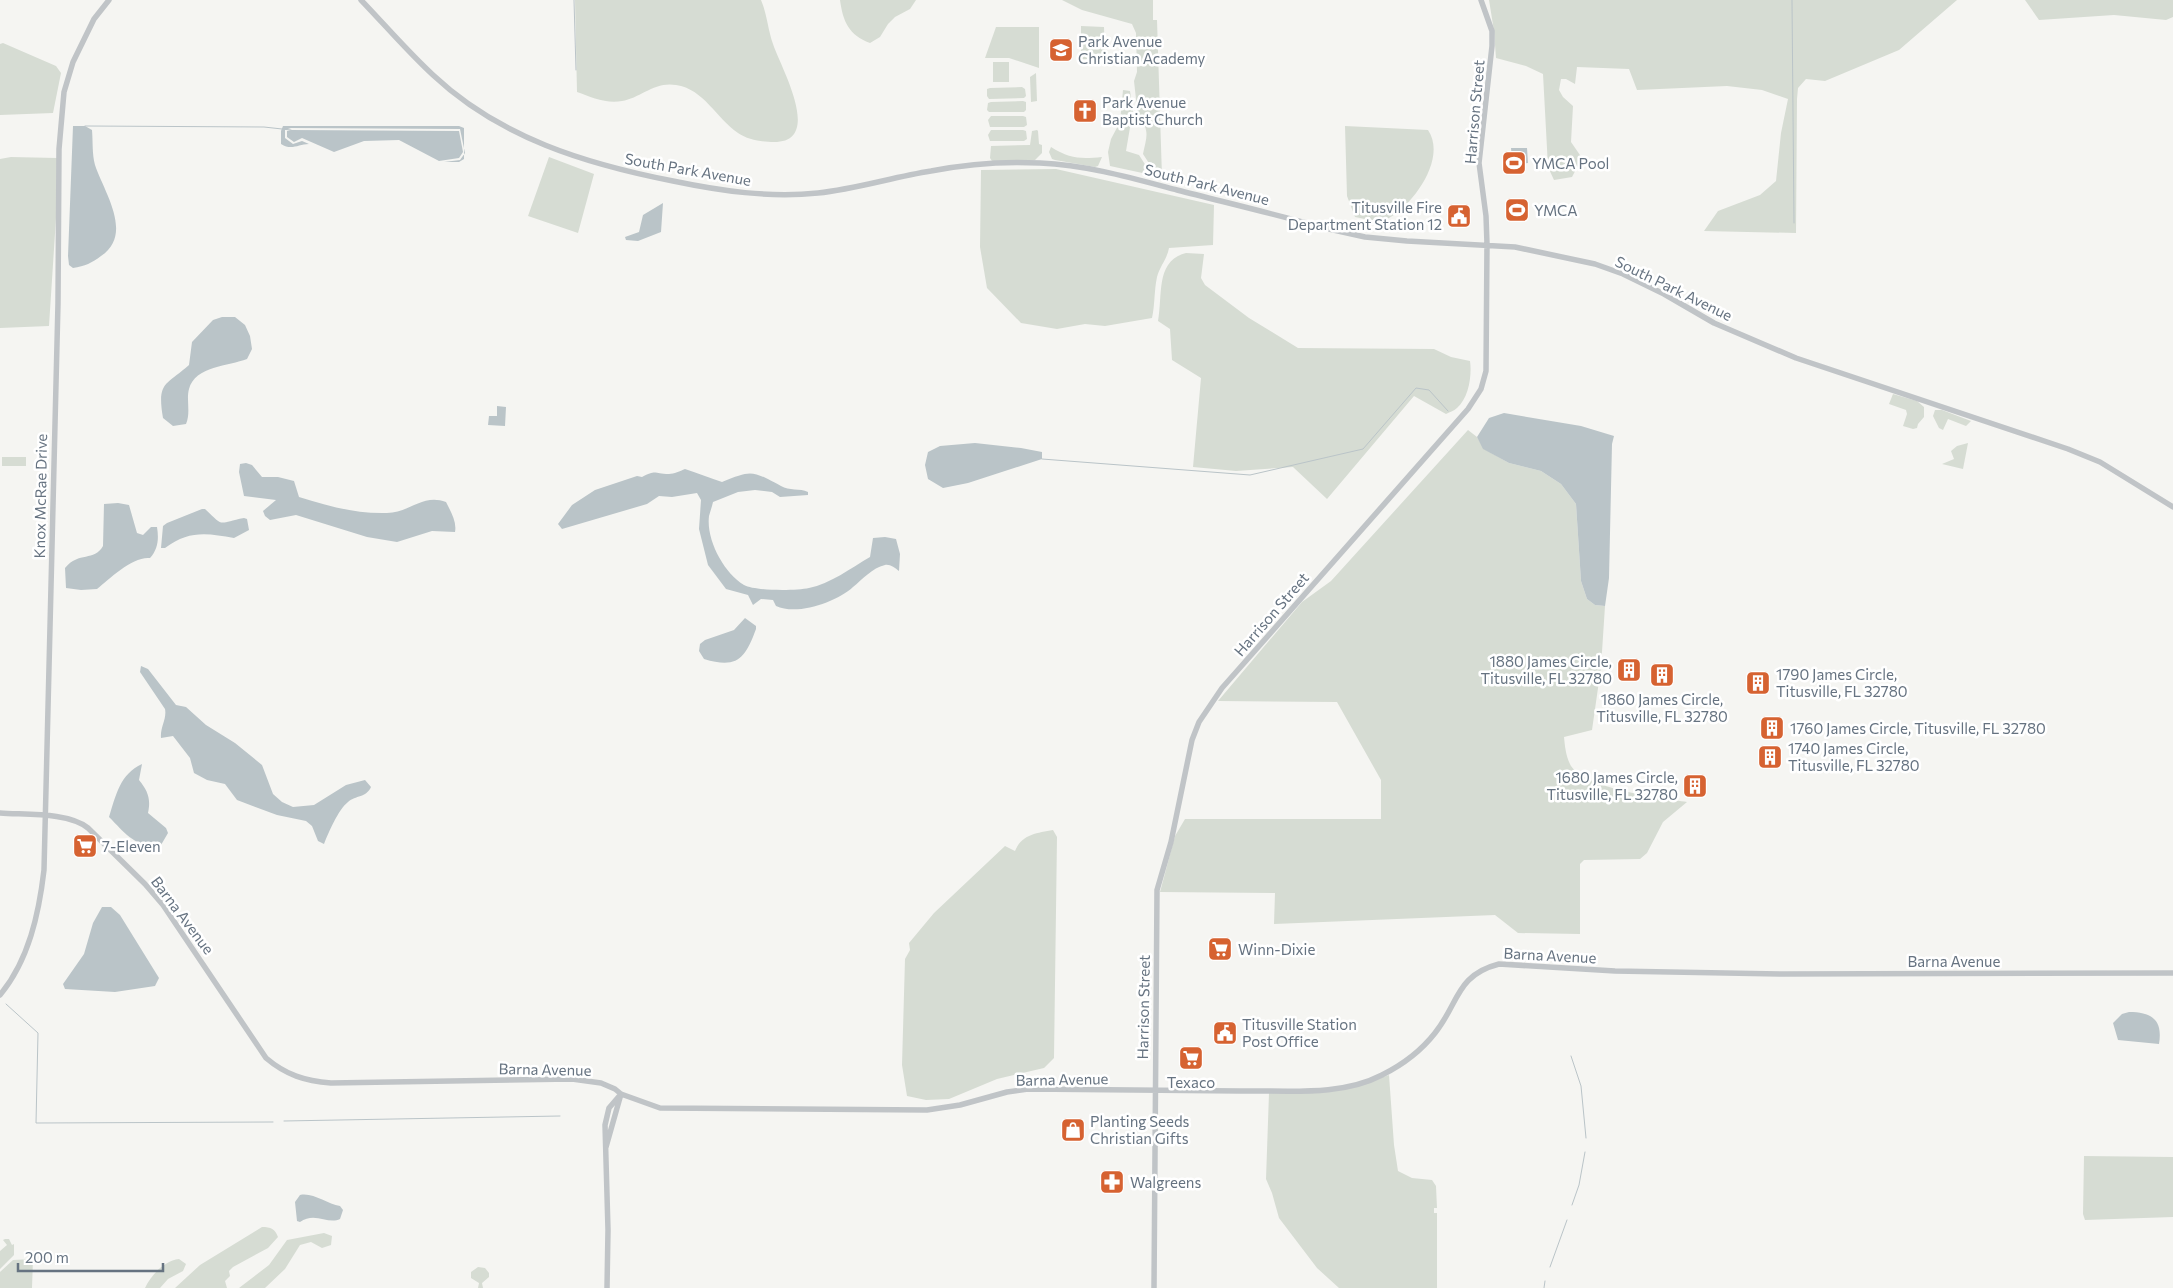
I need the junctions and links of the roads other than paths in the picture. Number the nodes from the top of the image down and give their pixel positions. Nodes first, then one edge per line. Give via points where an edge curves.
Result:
1 (109, 0) edge
2 (361, 0) edge
3 (1481, 0) edge
4 (1487, 244) junction
5 (2173, 507) edge
6 (0, 814) edge
7 (45, 816) junction
8 (2173, 973) edge
9 (0, 995) edge
10 (1154, 1090) junction
11 (621, 1094) junction
12 (607, 1288) edge
13 (1154, 1288) edge

1 - 7 street, Knox McRae Drive via 94,19 72,62 64,92 60,149
2 - 4 street, South Park Avenue via 434,76 471,105 538,144 625,172 751,194 785,194 844,189 968,164 1039,163 1103,171 1365,237
3 - 4 street, Harrison Street via 1492,31 1479,163
4 - 5 street, South Park Avenue via 1538,251 1623,274 1714,323 1796,358 2100,462
4 - 10 street, Harrison Street via 1486,371 1476,398 1222,688 1199,722 1157,890
6 - 7 street, Barna Avenue
7 - 9 street, Knox McRae Drive via 40,901 24,956
7 - 11 street, Barna Avenue via 82,823 145,884 178,926 266,1058 280,1070 303,1079 331,1083 572,1079 601,1083
8 - 10 street, Barna Avenue via 1792,974 1615,971 1498,964 1487,967 1464,983 1435,1034 1412,1057 1382,1076 1352,1086 1310,1090
10 - 11 street, Barna Avenue via 1028,1089 927,1110 660,1108
10 - 13 street, Harrison Street
11 - 12 street via 610,1108 605,1125

